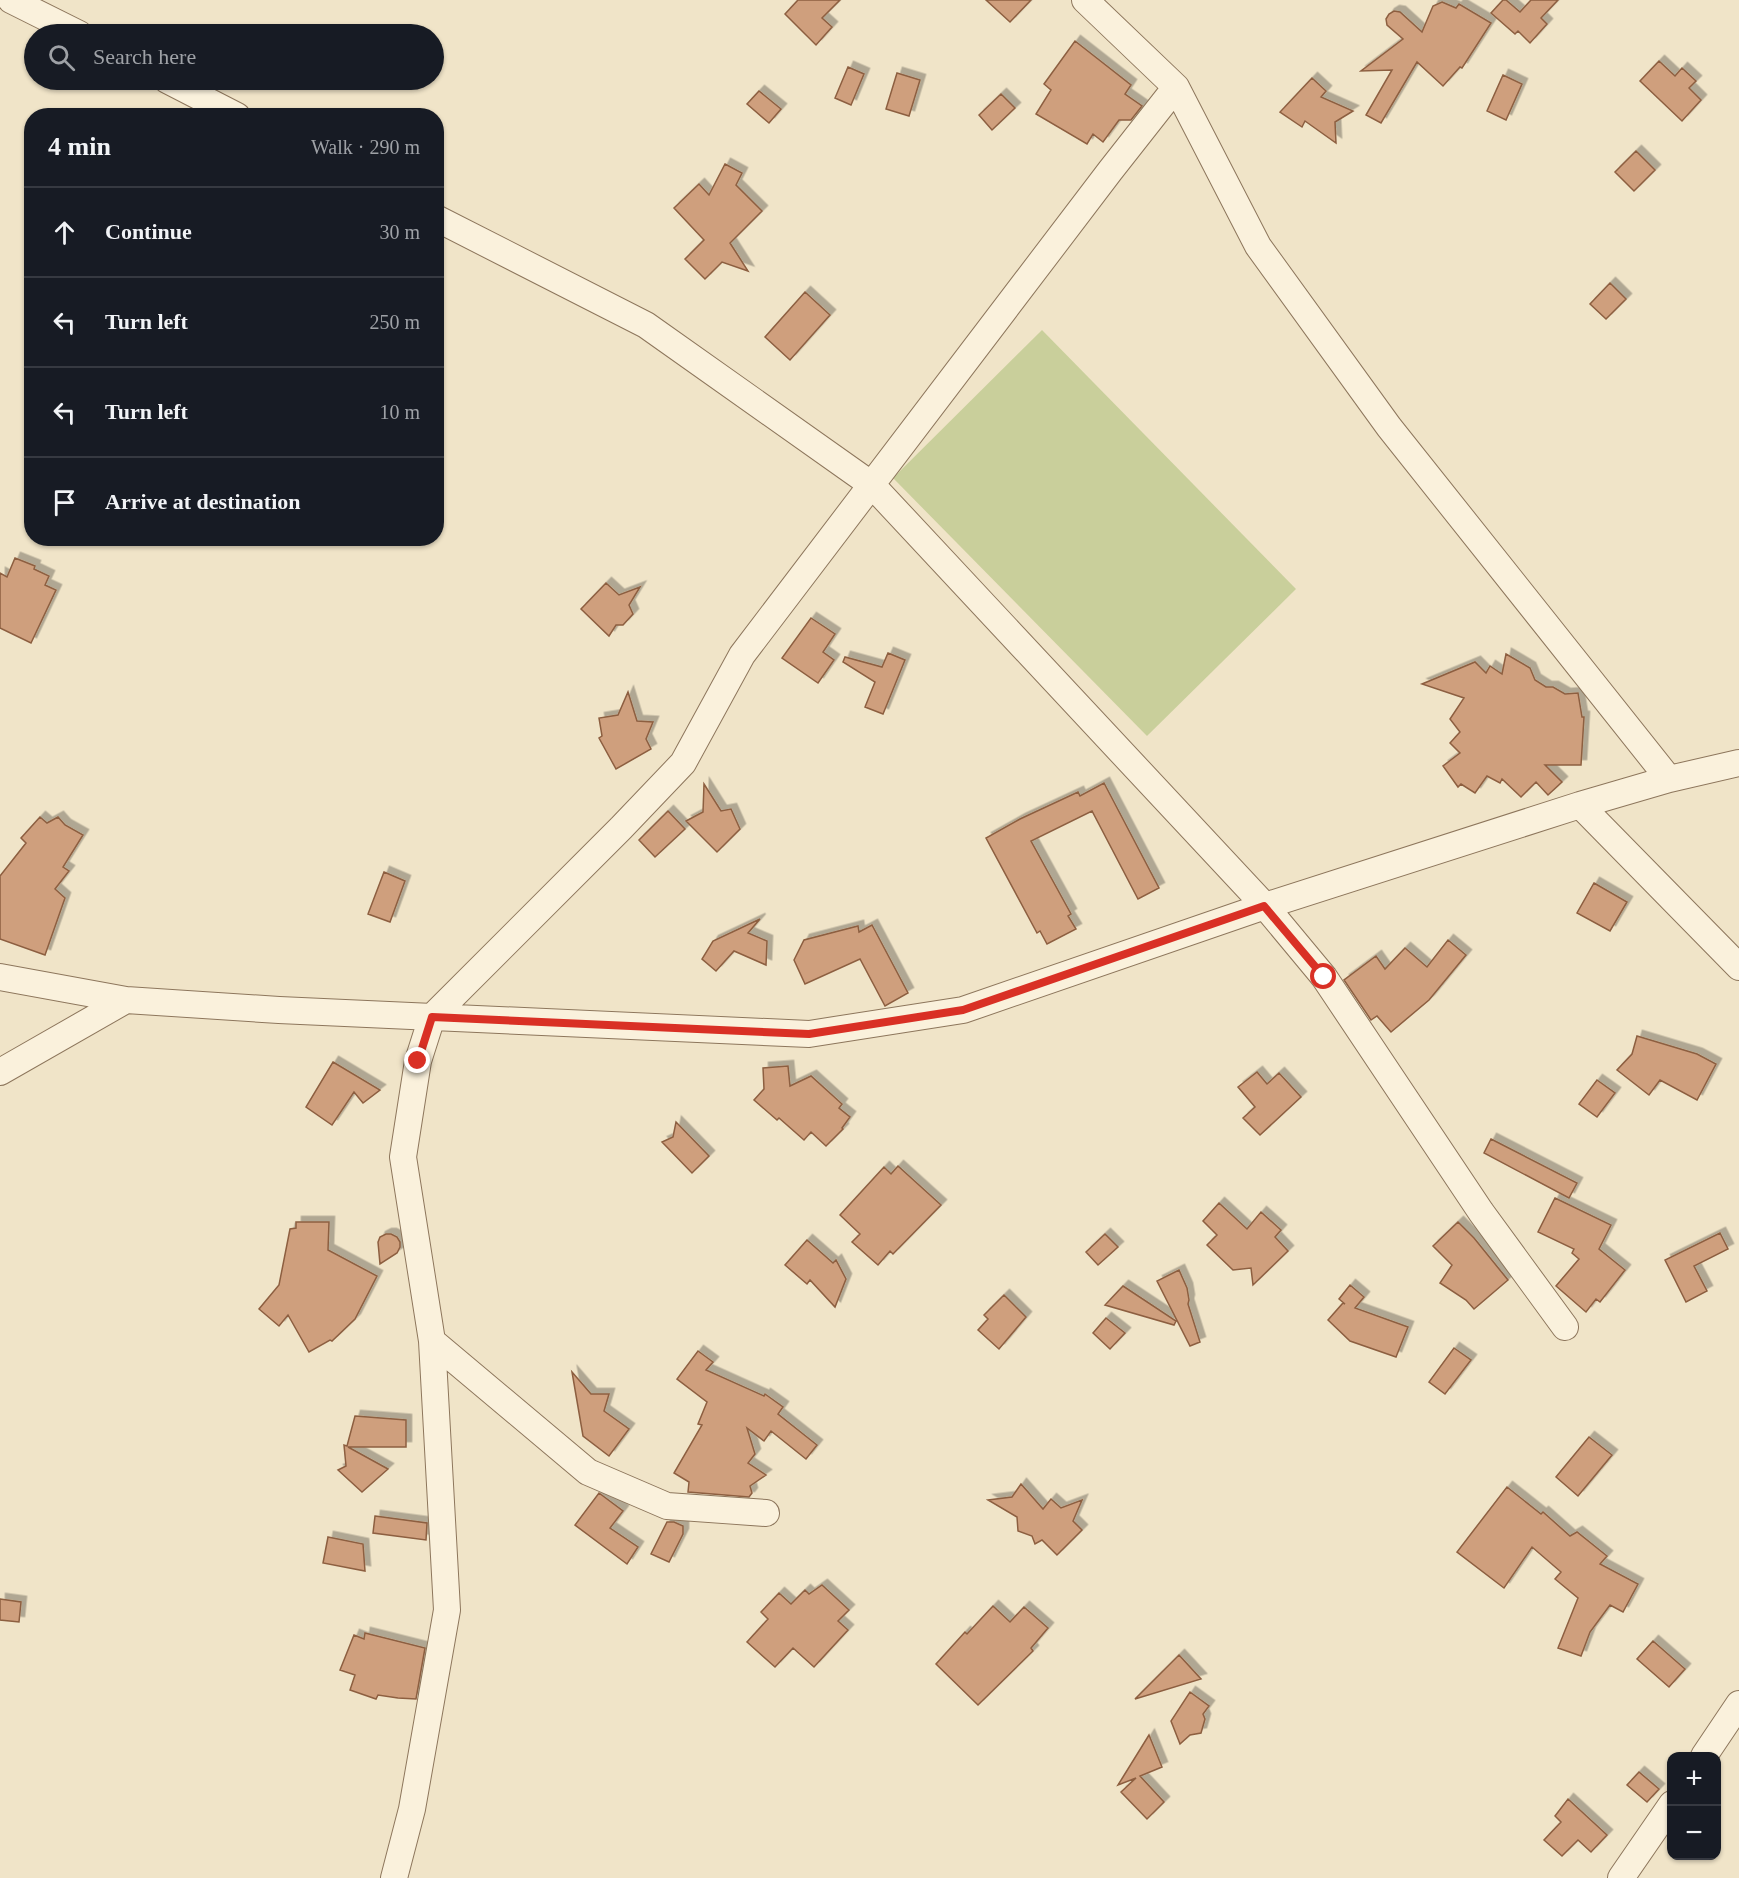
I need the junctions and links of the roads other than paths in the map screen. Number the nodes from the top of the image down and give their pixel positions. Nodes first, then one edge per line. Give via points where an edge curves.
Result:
1 (11, 0) edge
2 (1085, 0) edge
3 (59, 24) edge
4 (1176, 87) junction
5 (186, 90) edge
6 (221, 108) edge
7 (444, 222) edge
8 (872, 485) junction
9 (1739, 763) edge
10 (1669, 779) junction
11 (1580, 805) junction
12 (1264, 906) junction
13 (1739, 967) edge
14 (0, 977) edge
15 (126, 1000) junction
16 (432, 1017) junction
17 (0, 1072) edge
18 (1565, 1327) dead end
19 (432, 1341) junction
20 (766, 1513) dead end
21 (1739, 1704) edge
22 (1707, 1752) edge
23 (1670, 1806) edge
24 (394, 1878) edge
25 (1621, 1878) edge

1 - 3 street
2 - 4 street
4 - 8 street
4 - 10 street via 1258,246 1389,427
5 - 6 street
7 - 8 street via 646,325
8 - 12 street
8 - 16 street via 742,655 683,763
9 - 10 street
10 - 11 street
11 - 12 street
11 - 13 street
12 - 16 street via 963,1010 809,1034
12 - 18 street via 1324,977 1481,1212
14 - 15 street
15 - 16 street
15 - 17 street
16 - 19 street via 418,1061 403,1157
19 - 20 street via 588,1472 667,1506
19 - 24 street via 447,1610 412,1809
21 - 22 street
23 - 25 street

